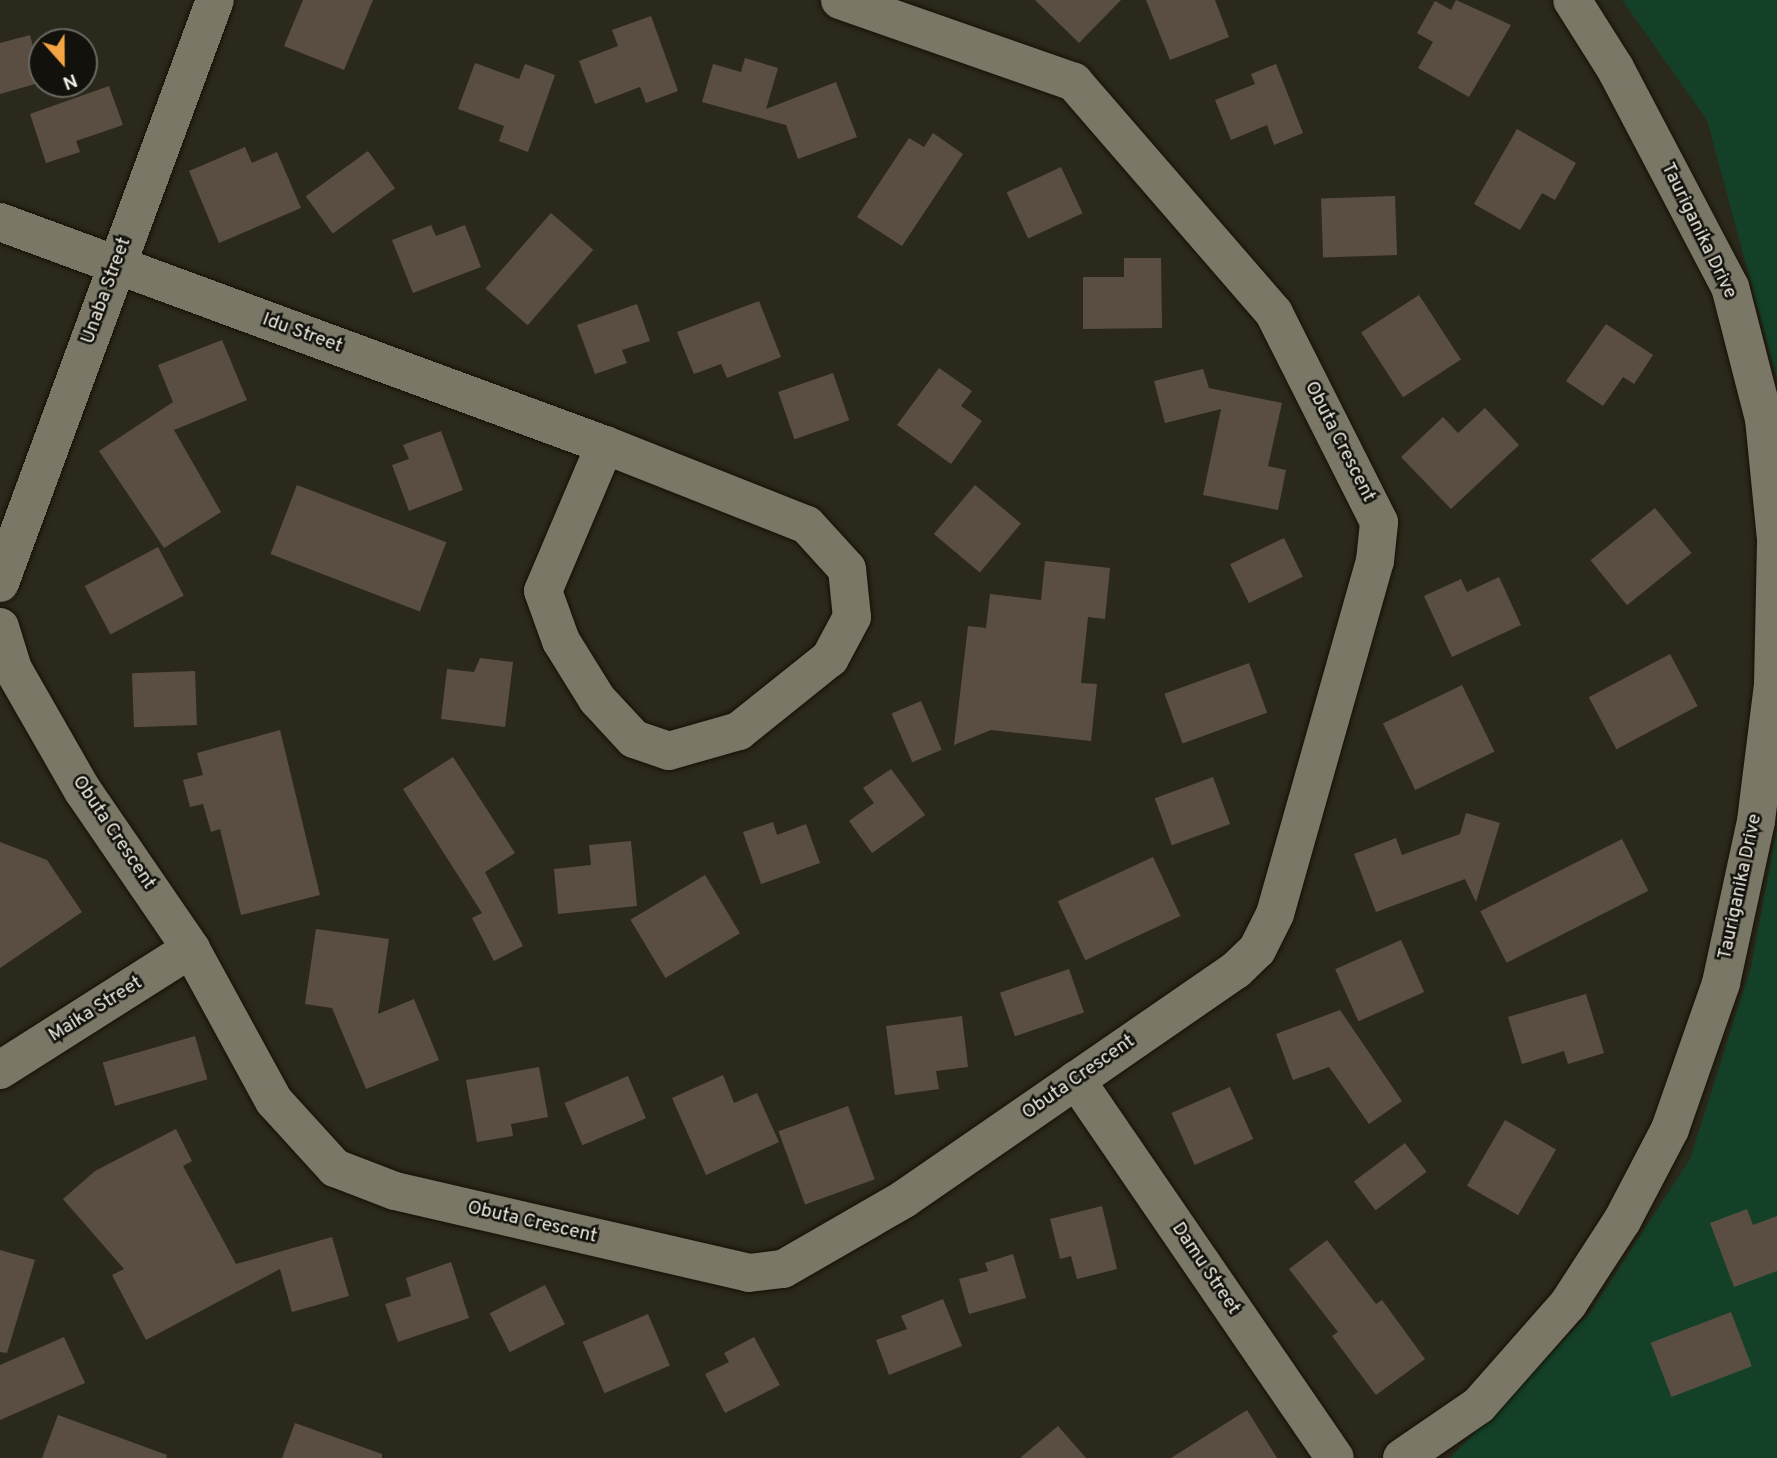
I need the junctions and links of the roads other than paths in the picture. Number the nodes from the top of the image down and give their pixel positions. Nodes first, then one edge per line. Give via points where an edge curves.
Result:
1 (215, 0) edge
2 (840, 0) edge
3 (1572, 0) edge
4 (0, 222) edge
5 (117, 266) junction
6 (605, 445) junction
7 (0, 583) edge
8 (0, 627) edge
9 (191, 949) junction
10 (0, 1070) edge
11 (1076, 1080) junction
12 (1335, 1458) edge
13 (1402, 1458) edge

1 - 5 street, Unaba Street
2 - 11 street, Obuta Crescent via 1074,82 1273,313 1379,522 1375,561 1287,875 1257,950
3 - 13 street, Tauriganika Drive via 1615,68 1730,288 1764,419 1776,539 1773,685 1756,821 1721,983 1670,1129 1622,1221 1568,1304 1479,1405
4 - 5 street, Idu Street
5 - 6 street, Idu Street
5 - 7 street, Unaba Street
6 - 6 street, Idu Street via 543,591 561,641 597,699 634,739 668,751 740,731 831,658 852,617 847,569 807,525
8 - 9 street, Obuta Crescent via 13,669 83,791
9 - 10 street, Maika Street
9 - 11 street, Obuta Crescent via 274,1101 335,1168 395,1191 749,1273 783,1269 813,1254 904,1199
11 - 12 street, Damu Street

